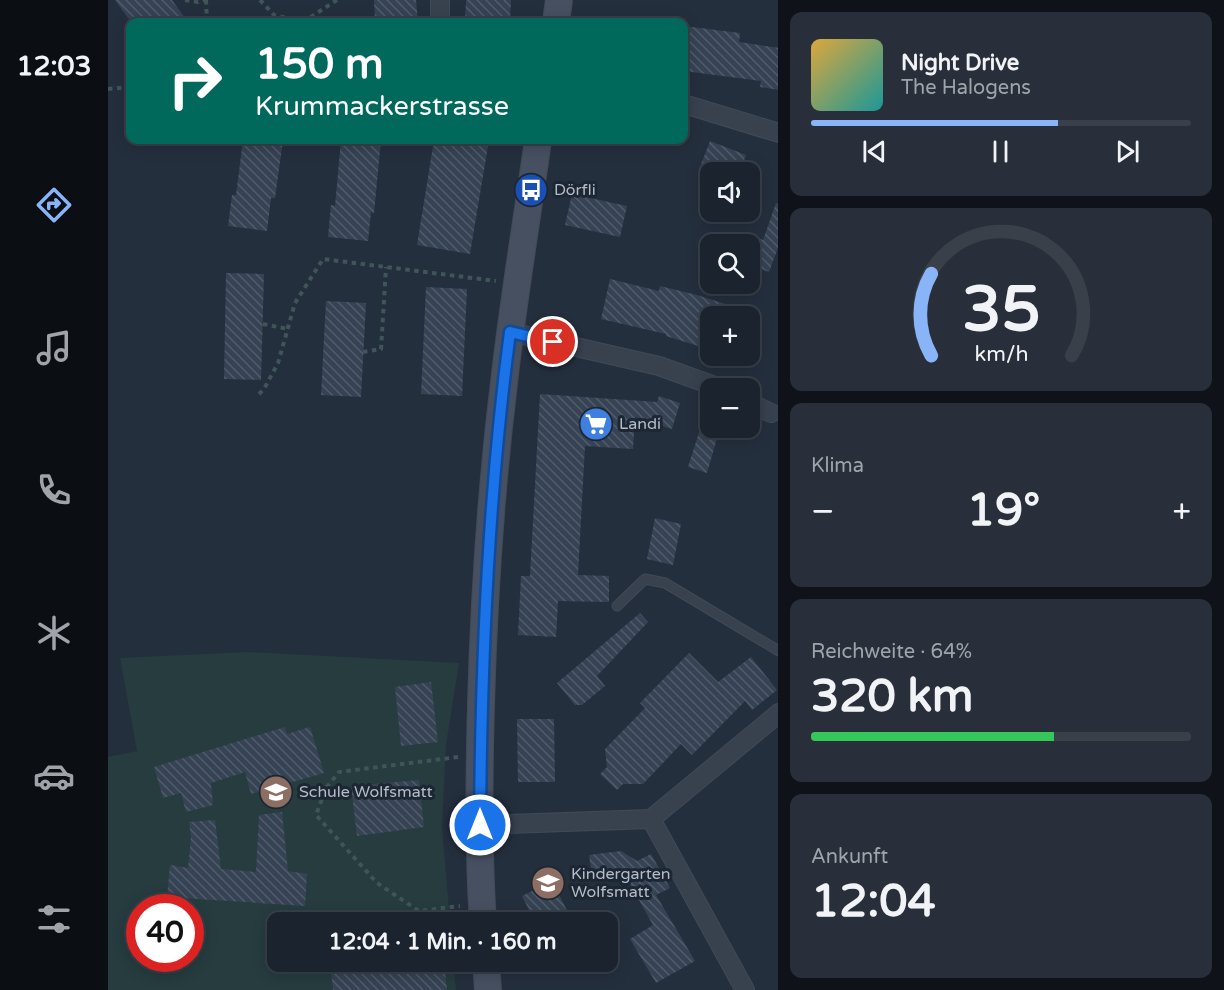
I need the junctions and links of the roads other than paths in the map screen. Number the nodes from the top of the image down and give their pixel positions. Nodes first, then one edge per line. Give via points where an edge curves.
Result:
1 (440, 0) edge
2 (559, 0) edge
3 (440, 18) edge
4 (557, 18) edge
5 (688, 105) edge
6 (778, 133) edge
7 (537, 144) edge
8 (510, 332) junction
9 (700, 381) edge
10 (760, 408) edge
11 (771, 413) dead end
12 (617, 606) dead end
13 (778, 651) edge
14 (778, 713) edge
15 (651, 819) junction
16 (480, 825) junction
17 (483, 912) edge
18 (487, 972) edge
19 (488, 990) edge
20 (745, 990) edge

1 - 3 street
2 - 4 street
5 - 6 street
7 - 8 street
8 - 9 street via 659,366
8 - 16 street via 491,502 483,636
10 - 11 street
12 - 13 lane via 645,579 665,584
14 - 15 street
15 - 16 street
15 - 20 street
16 - 17 street
18 - 19 street

